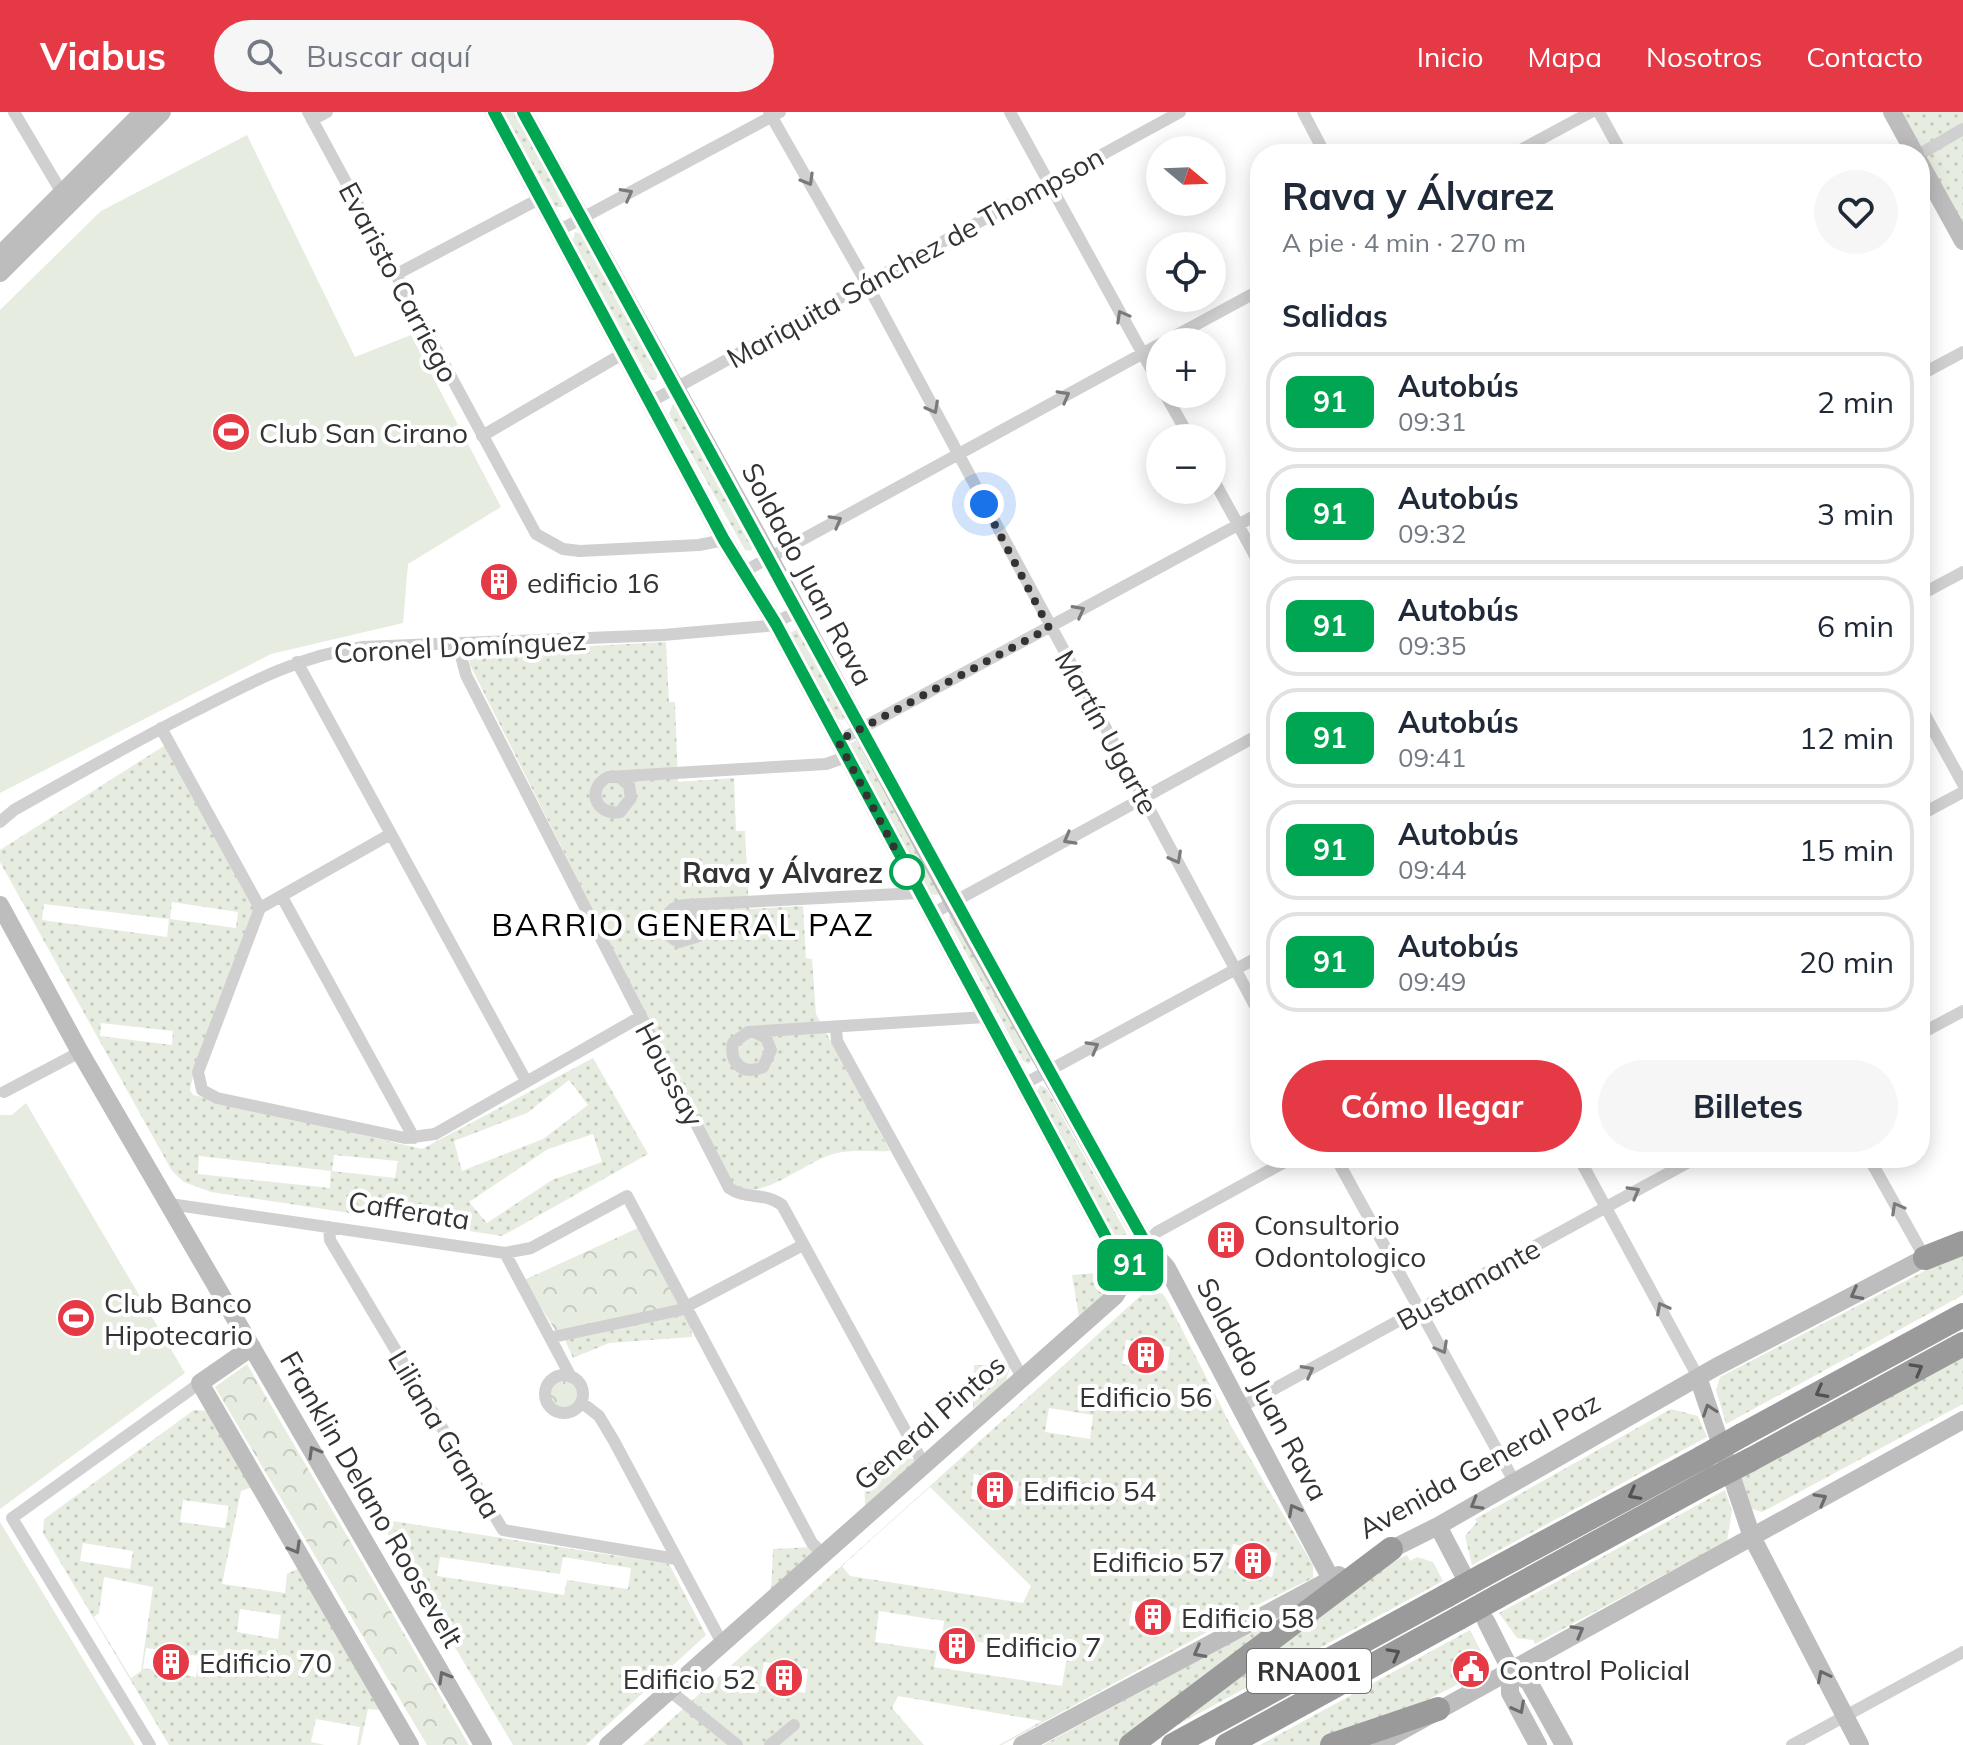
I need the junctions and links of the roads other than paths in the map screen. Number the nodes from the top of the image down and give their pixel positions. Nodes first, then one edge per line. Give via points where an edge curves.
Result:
1 (14, 112) edge
2 (143, 112) edge
3 (162, 112) edge
4 (327, 112) edge
5 (494, 112) edge
6 (523, 112) edge
7 (1010, 112) edge
8 (1180, 112) edge
9 (1303, 112) edge
10 (1591, 112) edge
11 (1599, 112) edge
12 (1892, 112) edge
13 (774, 114) edge
14 (310, 116) edge
15 (1963, 129) edge
16 (1320, 144) edge
17 (1532, 144) edge
18 (1617, 144) edge
19 (1912, 144) edge
20 (1930, 147) edge
21 (1930, 181) edge
22 (1050, 182) junction
23 (65, 198) junction
24 (539, 199) junction
25 (581, 219) junction
26 (558, 231) junction
27 (1963, 241) edge
28 (0, 255) edge
29 (0, 273) edge
30 (395, 275) junction
31 (867, 284) junction
32 (1250, 295) edge
33 (1190, 328) edge
34 (1146, 351) edge
35 (1963, 352) edge
36 (624, 353) junction
37 (1142, 353) junction
38 (1146, 360) edge
39 (1930, 370) edge
40 (675, 389) junction
41 (650, 402) junction
42 (482, 436) junction
43 (958, 454) junction
44 (1226, 502) edge
45 (1250, 519) edge
46 (1239, 525) junction
47 (724, 540) junction
48 (1250, 546) edge
49 (770, 558) junction
50 (743, 572) junction
51 (1963, 572) edge
52 (1930, 590) edge
53 (797, 612) junction
54 (776, 624) junction
55 (1049, 628) junction
56 (458, 644) junction
57 (297, 662) junction
58 (1930, 724) edge
59 (161, 728) junction
60 (860, 730) junction
61 (1250, 740) edge
62 (842, 749) junction
63 (619, 777) dead end
64 (1963, 784) edge
65 (1963, 792) edge
66 (1144, 798) junction
67 (14, 810) junction
68 (1930, 810) edge
69 (0, 811) edge
70 (0, 822) edge
71 (389, 835) junction
72 (918, 893) junction
73 (282, 897) junction
74 (953, 902) junction
75 (0, 905) edge
76 (684, 905) dead end
77 (260, 908) junction
78 (930, 915) junction
79 (1250, 961) edge
80 (1236, 969) junction
81 (1250, 996) edge
82 (1963, 1011) edge
83 (640, 1017) junction
84 (985, 1017) junction
85 (836, 1028) junction
86 (1930, 1029) edge
87 (754, 1032) dead end
88 (80, 1052) junction
89 (1049, 1072) junction
90 (526, 1081) junction
91 (1024, 1084) junction
92 (4, 1092) dead end
93 (414, 1138) junction
94 (1274, 1168) edge
95 (1342, 1168) edge
96 (1585, 1168) edge
97 (1678, 1168) edge
98 (1875, 1168) edge
99 (170, 1204) junction
100 (1608, 1207) junction
101 (329, 1227) junction
102 (1963, 1234) edge
103 (1963, 1243) edge
104 (1146, 1244) junction
105 (803, 1245) junction
106 (505, 1253) junction
107 (1925, 1258) junction
108 (1133, 1266) junction
109 (1167, 1268) junction
110 (688, 1306) junction
111 (1421, 1309) junction
112 (1963, 1315) edge
113 (553, 1337) junction
114 (1963, 1344) edge
115 (252, 1347) junction
116 (571, 1377) junction
117 (1022, 1377) junction
118 (1698, 1377) junction
119 (200, 1383) junction
120 (581, 1402) junction
121 (1239, 1408) junction
122 (1963, 1420) edge
123 (923, 1463) junction
124 (1514, 1481) junction
125 (1438, 1526) junction
126 (1752, 1537) junction
127 (1391, 1549) junction
128 (823, 1554) junction
129 (676, 1559) junction
130 (1473, 1573) junction
131 (1331, 1579) junction
132 (1486, 1621) dead end
133 (722, 1643) junction
134 (1963, 1652) edge
135 (1510, 1669) junction
136 (670, 1691) junction
137 (1438, 1709) junction
138 (1844, 1717) junction
139 (794, 1725) dead end
140 (150, 1745) edge
141 (410, 1745) edge
142 (483, 1745) edge
143 (608, 1745) edge
144 (737, 1745) edge
145 (770, 1745) edge
146 (1022, 1745) edge
147 (1131, 1745) edge
148 (1173, 1745) edge
149 (1227, 1745) edge
150 (1332, 1745) edge
151 (1376, 1745) edge
152 (1538, 1745) edge
153 (1564, 1745) edge
154 (1792, 1745) edge
155 (1860, 1745) edge

1 - 23 street
2 - 23 street
3 - 23 street
4 - 14 street
5 - 24 street, Soldado Juan Rava
6 - 25 street, Soldado Juan Rava
7 - 22 street
8 - 22 street, Mariquita Sánchez de Thompson
9 - 16 street
10 - 17 street
11 - 18 street
12 - 19 street
25 -> 13 street
13 -> 31 street, Martín Ugarte
14 - 30 street, Evaristo Carriego
15 - 20 street
21 - 27 street
22 - 31 street, Mariquita Sánchez de Thompson
37 -> 22 street
23 - 28 street
23 - 29 street
24 - 26 street, Soldado Juan Rava
24 - 30 street
25 - 26 street
25 - 40 street, Soldado Juan Rava
26 - 36 street, Soldado Juan Rava
30 - 42 street, Evaristo Carriego
31 - 40 street, Mariquita Sánchez de Thompson
31 -> 43 street, Martín Ugarte
32 - 33 street
34 - 37 street
35 - 39 street
36 - 41 street, Soldado Juan Rava
36 - 42 street
37 - 38 street
43 -> 37 street
40 - 41 street, Mariquita Sánchez de Thompson
40 - 49 street, Soldado Juan Rava
41 - 47 street, Soldado Juan Rava
42 - 47 street, Evaristo Carriego via 527,521 549,543 580,551
49 -> 43 street
43 - 55 street, Martín Ugarte
44 - 46 street
45 - 46 street
46 - 48 street
55 -> 46 street
47 - 50 street, Soldado Juan Rava
49 - 50 street
49 - 53 street, Soldado Juan Rava
50 - 54 street, Soldado Juan Rava
51 - 52 street
53 - 54 street, Coronel Domínguez
53 - 60 street, Soldado Juan Rava
54 - 56 street, Coronel Domínguez
54 - 62 street, Soldado Juan Rava
55 - 60 street
55 - 66 street, Martín Ugarte
56 - 57 street, Coronel Domínguez via 363,647
56 - 83 street, Houssay via 466,675
57 - 59 street, Coronel Domínguez
57 - 71 street
58 - 64 street
59 - 67 street, Coronel Domínguez
59 - 77 street
60 - 62 street
60 - 74 street, Soldado Juan Rava
61 - 66 street
62 - 63 street via 826,764
62 - 72 street, Soldado Juan Rava
65 - 68 street
66 -> 74 street
66 -> 80 street, Martín Ugarte
67 - 69 street, Coronel Domínguez
67 - 70 street, Coronel Domínguez
71 - 73 street
71 - 90 street
72 - 76 street
72 - 78 street, Soldado Juan Rava
73 - 77 street
73 - 93 street
74 - 78 street
74 - 89 street, Soldado Juan Rava
75 - 88 street, Franklin Delano Roosevelt
77 - 93 street via 197,1080 202,1090 217,1098
78 - 84 street, Soldado Juan Rava
79 - 80 street
80 - 81 street, Martín Ugarte
89 -> 80 street
82 - 86 street
83 - 90 street
83 - 105 street, Houssay via 729,1188 736,1194 774,1199
84 - 85 street
84 - 91 street, Soldado Juan Rava
85 - 87 street
85 - 117 street via 837,1041
88 - 92 street
88 - 99 street, Franklin Delano Roosevelt
89 - 91 street
89 - 104 street, Soldado Juan Rava
90 - 93 street via 435,1134
91 - 108 street, Soldado Juan Rava via 1117,1258
94 - 104 street, General Pintos via 1157,1232
95 - 111 street
96 - 100 street
100 -> 97 street, Bustamante
107 -> 98 street
99 - 101 street, Cafferata
99 - 115 street, Franklin Delano Roosevelt
100 - 111 street, Bustamante
118 -> 100 street
101 - 106 street, Cafferata
101 - 129 street, Liliana Granda via 330,1240 503,1530
102 - 107 street, Avenida General Paz
103 - 107 highway
104 - 108 street, General Pintos
104 - 109 street, Soldado Juan Rava
105 - 110 street
105 - 123 street, Houssay
106 - 110 street, Cafferata via 531,1248 627,1196
106 - 113 street
107 -> 118 street, Avenida General Paz
108 - 109 street, Soldado Juan Rava
108 - 117 street, General Pintos via 1115,1296
109 - 121 street, Soldado Juan Rava
110 - 113 street
110 - 128 street via 780,1485
121 -> 111 street, Bustamante
111 -> 124 street
112 -> 130 highway, RNA001, bridge via 1703,1457
113 - 116 street
149 -> 114 highway, RNA001, bridge
115 - 119 street
142 -> 115 street, Franklin Delano Roosevelt
116 - 120 street via 582,1390
116 - 120 street via 559,1375 549,1381 544,1392 547,1404 562,1413
117 - 123 street, General Pintos
118 - 124 street, Avenida General Paz
126 -> 118 street
119 - 140 street via 12,1518
119 -> 141 street
120 - 129 street via 599,1416
131 -> 121 street, Soldado Juan Rava
126 -> 122 street
123 - 128 street, General Pintos
124 -> 125 street, Avenida General Paz
125 - 127 street, Avenida General Paz
125 - 130 street
135 -> 126 street
138 -> 126 street
127 - 131 street, Avenida General Paz
127 - 147 highway
128 - 133 street, General Pintos
129 - 133 street
130 - 148 highway, RNA001, bridge via 1446,1596
131 -> 146 street, Avenida General Paz
132 - 135 street
133 - 136 street, General Pintos
134 - 138 street
135 - 137 street
135 -> 152 street via 1510,1693
135 - 153 street via 1529,1682
136 - 143 street, General Pintos
136 - 144 street
137 - 150 highway
137 - 151 street
138 - 154 street
138 - 155 street
139 - 145 street

